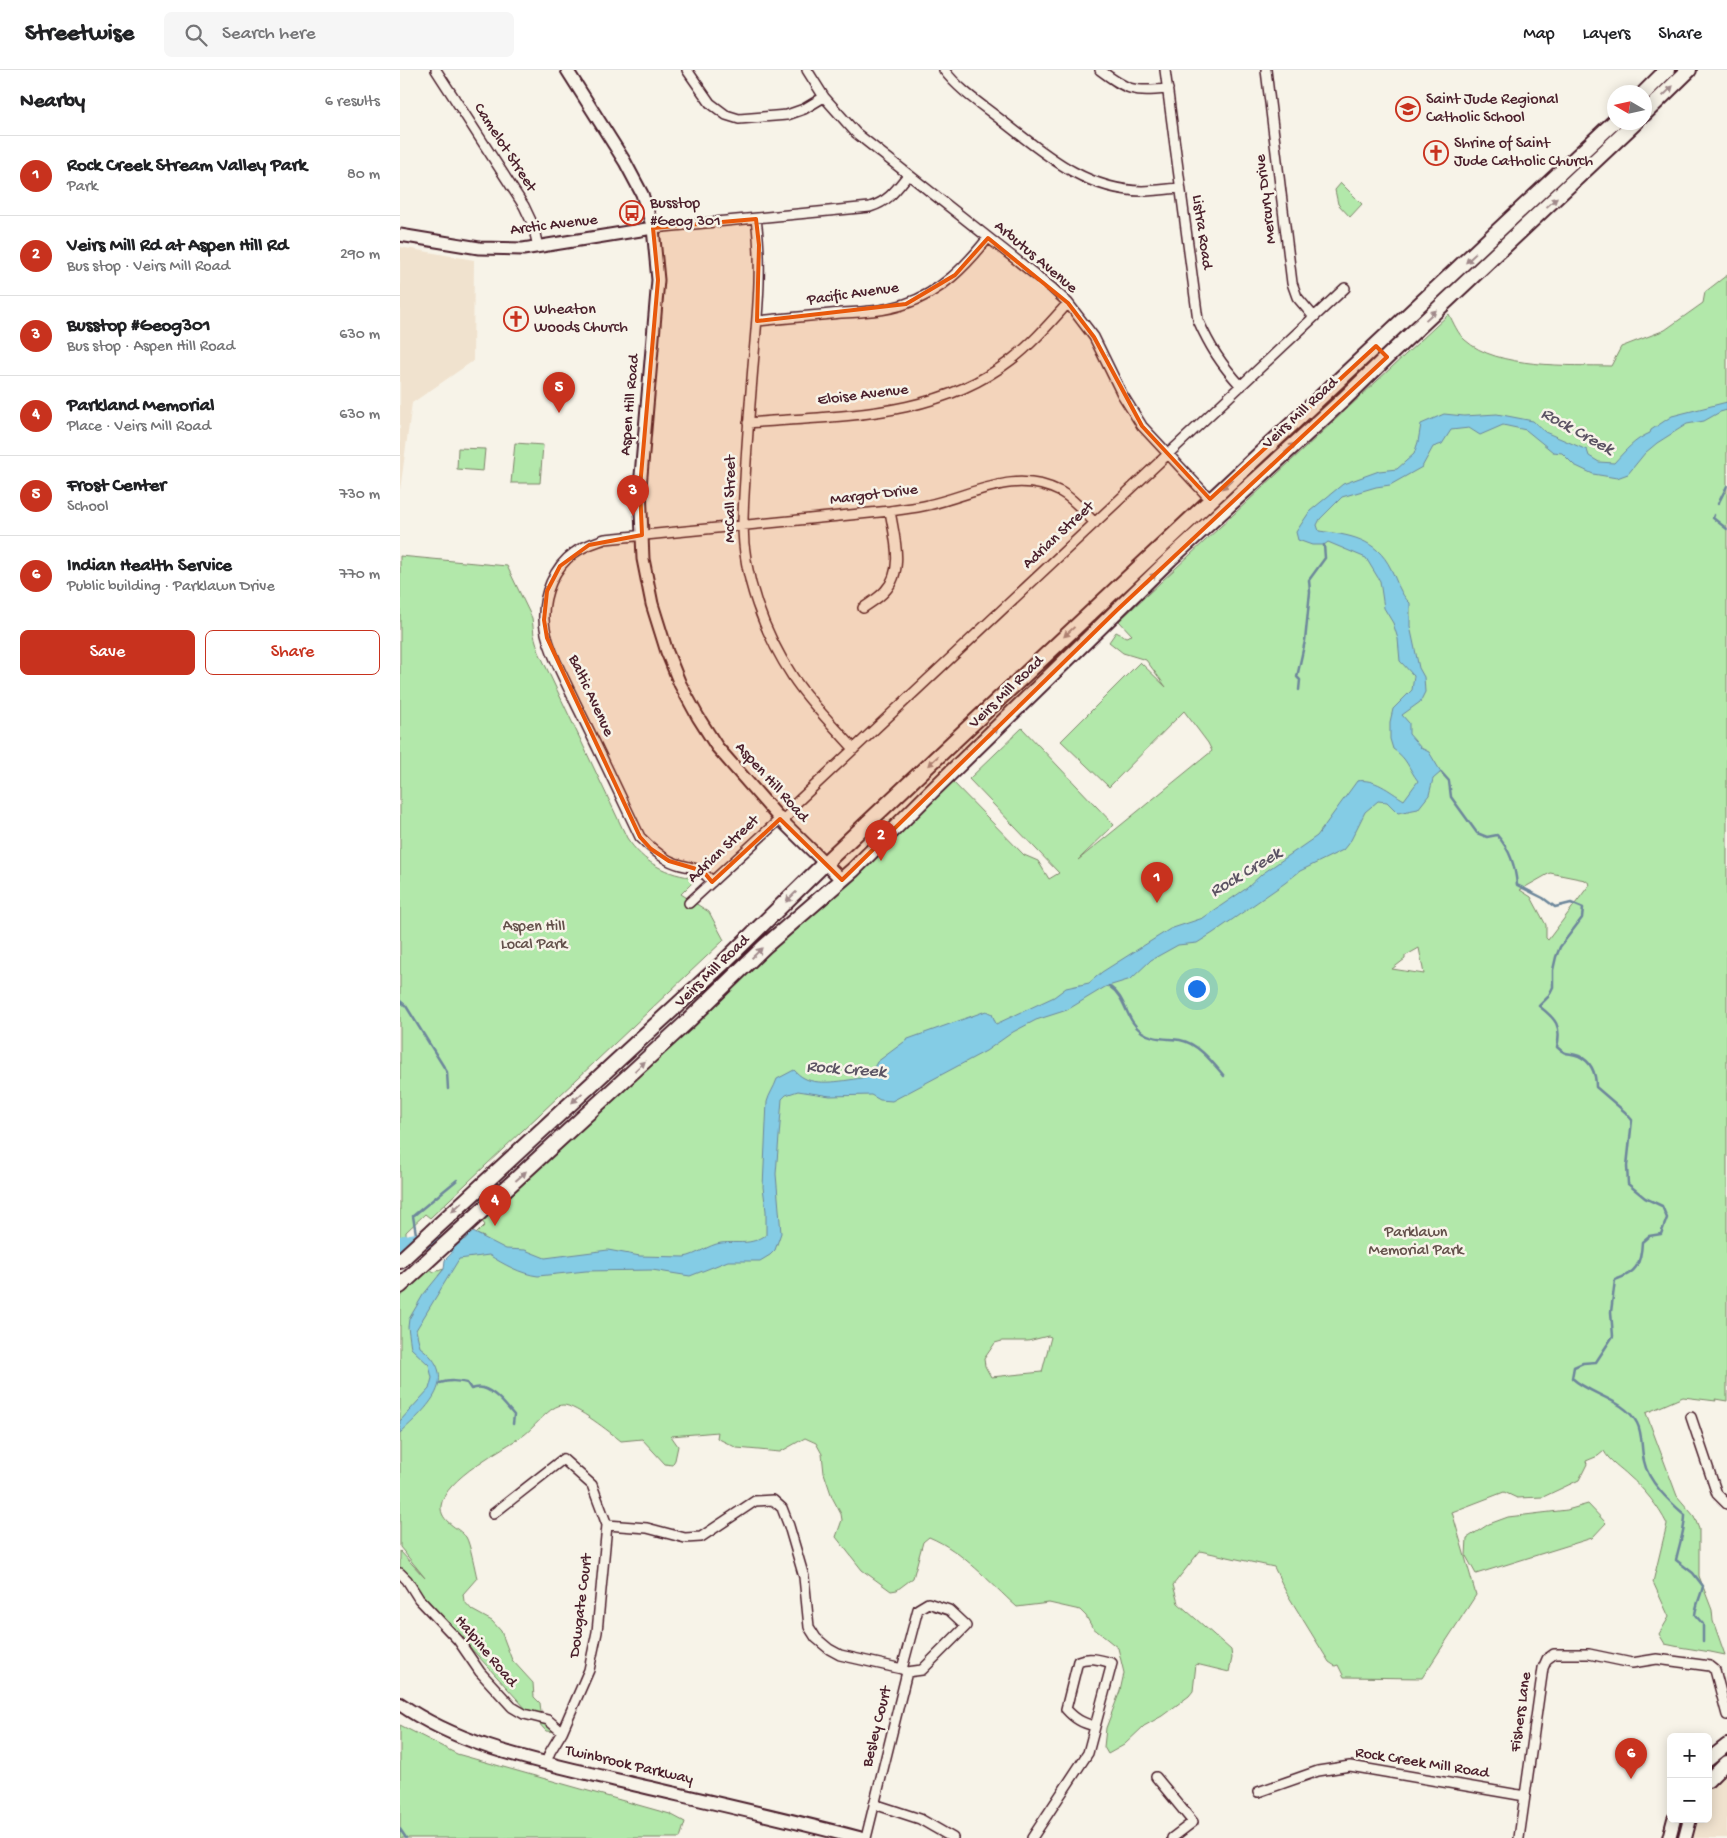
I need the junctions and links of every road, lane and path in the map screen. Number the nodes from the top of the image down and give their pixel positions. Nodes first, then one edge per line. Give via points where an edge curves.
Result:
1 (436, 70) edge
2 (566, 70) edge
3 (688, 70) edge
4 (807, 70) edge
5 (944, 70) edge
6 (1100, 70) edge
7 (1166, 70) edge
8 (1266, 70) edge
9 (1668, 70) edge
10 (1689, 70) edge
11 (1652, 85) edge
12 (1168, 89) junction
13 (824, 97) junction
14 (1652, 105) edge
15 (1607, 129) edge
16 (1628, 130) edge
17 (908, 174) junction
18 (1180, 188) junction
19 (756, 219) junction
20 (653, 228) junction
21 (400, 235) edge
22 (988, 238) junction
23 (538, 247) junction
24 (1345, 288) dead end
25 (1068, 304) junction
26 (1314, 317) junction
27 (757, 321) junction
28 (1376, 346) junction
29 (1387, 357) junction
30 (1241, 386) junction
31 (748, 423) junction
32 (1168, 454) junction
33 (1244, 468) junction
34 (1254, 481) junction
35 (1210, 500) junction
36 (890, 511) junction
37 (1095, 523) junction
38 (743, 525) junction
39 (642, 535) junction
40 (863, 608) dead end
41 (854, 749) junction
42 (780, 819) junction
43 (825, 863) junction
44 (842, 880) junction
45 (712, 882) junction
46 (689, 903) dead end
47 (402, 1259) edge
48 (400, 1286) edge
49 (1691, 1417) dead end
50 (1727, 1504) edge
51 (493, 1514) dead end
52 (607, 1524) junction
53 (400, 1573) edge
54 (904, 1671) junction
55 (400, 1704) edge
56 (1727, 1715) edge
57 (1095, 1726) junction
58 (562, 1732) junction
59 (1727, 1746) edge
60 (1712, 1757) edge
61 (1727, 1762) edge
62 (546, 1763) junction
63 (1156, 1776) dead end
64 (1711, 1778) edge
65 (1258, 1792) dead end
66 (1525, 1796) junction
67 (874, 1804) junction
68 (1673, 1823) edge
69 (1689, 1823) edge
70 (832, 1835) edge
71 (859, 1838) edge
72 (866, 1838) edge
73 (953, 1838) edge
74 (1032, 1838) edge
75 (1172, 1838) edge
76 (1519, 1838) edge
77 (1669, 1838) edge
78 (1685, 1838) edge

1 - 23 street, Camelot Street via 524,206
2 - 20 street, Aspen Hill Road via 625,162 642,194
3 - 13 street via 710,103 726,115 739,119 787,115 804,110
4 - 13 street, Arbutus Avenue
5 - 18 street via 961,89 1058,165 1082,178 1100,185 1141,191
6 - 12 street via 1121,86 1146,91
7 - 12 street, Listra Road
8 - 26 street, Mercury Drive via 1292,283 1297,297
9 - 11 main road
14 -> 10 main road
12 - 18 street, Listra Road
13 - 17 street, Arbutus Avenue via 856,134
15 -> 28 main road, Veirs Mill Road
29 -> 16 main road, Veirs Mill Road
17 - 19 street, Arctic Avenue via 892,195 870,207
17 - 22 street, Arbutus Avenue
18 - 30 street, Listra Road via 1198,320 1209,344
19 - 20 street, Arctic Avenue
19 - 27 street, McCall Street via 760,271
20 - 23 street, Arctic Avenue
20 - 39 street, Aspen Hill Road via 658,280 640,487
21 - 23 street, Arctic Avenue via 479,248
22 - 25 street, Arbutus Avenue
22 - 27 street, Pacific Avenue via 955,275 906,304 878,310
24 - 26 street, Adrian Street
25 - 31 street, Eloise Avenue via 1011,360 975,384 950,395 895,410
25 - 32 street, Arbutus Avenue via 1094,337 1142,426
26 - 30 street, Adrian Street
27 - 31 street, McCall Street
28 - 29 main road
28 - 33 main road, Veirs Mill Road
34 -> 29 main road, Veirs Mill Road
30 - 32 street, Adrian Street
31 - 38 street, McCall Street
32 - 35 street, Arbutus Avenue
32 - 37 street, Adrian Street
33 - 34 main road
33 -> 35 main road, Veirs Mill Road
44 -> 34 main road, Veirs Mill Road via 1116,611
35 -> 43 main road, Veirs Mill Road
36 - 37 street, Margot Drive via 929,505 1022,481 1060,492
36 - 38 street, Margot Drive
36 - 40 street via 897,557 896,574 885,591
37 - 41 street, Adrian Street
38 - 39 street, Margot Drive
38 - 41 street, McCall Street via 753,586 775,646 808,698
39 - 42 street, Aspen Hill Road via 643,560 652,604 680,684 717,747
39 - 45 street, Baltic Avenue via 589,544 560,566 547,591 544,620 547,638 640,838 669,861 703,871
41 - 42 street, Adrian Street via 794,805 786,807
42 - 43 street, Aspen Hill Road
42 - 45 street, Adrian Street
43 - 44 street, Aspen Hill Road
43 -> 47 main road, Veirs Mill Road via 724,962
48 -> 44 main road, Veirs Mill Road via 681,1028 764,947
45 - 46 street, Adrian Street
49 - 50 street via 1717,1494
51 - 52 street, Dowgate Court via 563,1459 592,1485
52 - 54 street via 647,1528 685,1538 701,1537 755,1501 773,1500 782,1508 789,1526 804,1577 809,1627 816,1638 840,1655
52 - 58 street, Dowgate Court via 597,1632 589,1670
53 - 58 street, Halpine Road via 512,1707 524,1714 548,1720
54 - 54 street, Besley Court via 922,1670 966,1626 949,1610 928,1603 918,1609
54 - 67 street, Besley Court
55 - 62 main road, Twinbrook Parkway via 418,1716 485,1746
56 - 66 street, Fishers Lane via 1715,1670 1710,1666 1658,1659 1632,1663 1589,1654 1554,1654 1543,1668
57 - 57 street via 1078,1720 1066,1709 1078,1661 1084,1658 1112,1663
57 - 74 street via 1088,1753
58 - 62 street, Dowgate Court
59 - 60 main road
61 - 64 main road
62 - 70 main road, Twinbrook Parkway
63 - 75 street via 1193,1822
65 - 66 street, Rock Creek Mill Road via 1318,1771 1350,1766
66 - 76 street, Fishers Lane
67 - 72 street, Besley Court
67 - 73 street via 920,1819
68 - 77 main road
69 - 78 main road
70 - 71 main road, Twinbrook Parkway

